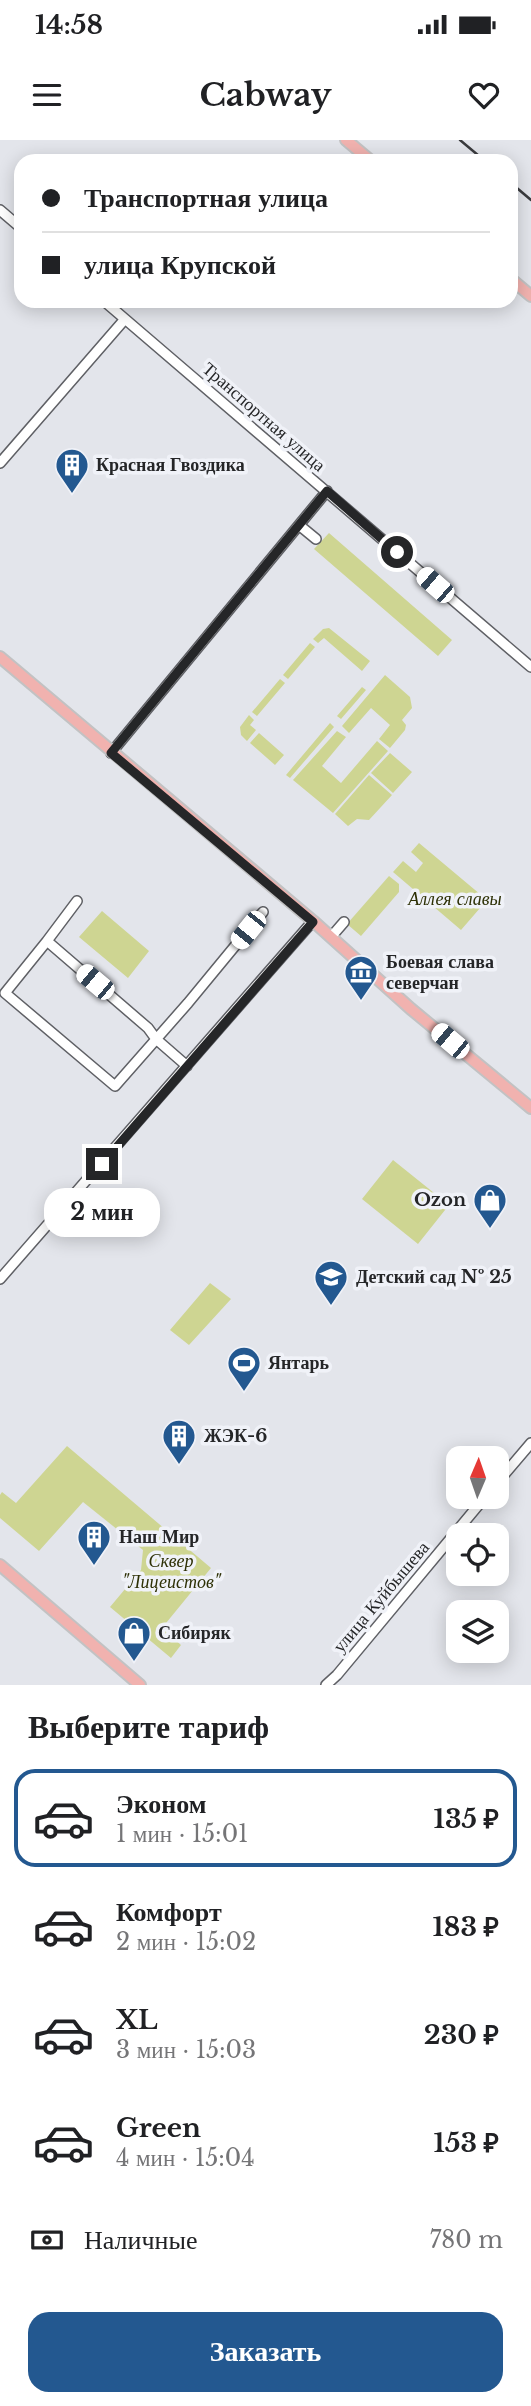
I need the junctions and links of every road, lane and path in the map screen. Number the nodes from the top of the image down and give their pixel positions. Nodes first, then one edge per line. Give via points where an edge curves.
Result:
1 (346, 140) edge
2 (363, 154) edge
3 (0, 210) edge
4 (14, 222) edge
5 (113, 308) edge
6 (125, 318) junction
7 (0, 463) edge
8 (327, 491) junction
9 (299, 525) junction
10 (316, 539) dead end
11 (0, 657) edge
12 (531, 667) edge
13 (111, 753) junction
14 (77, 901) dead end
15 (262, 912) dead end
16 (313, 922) junction
17 (344, 922) dead end
18 (331, 937) junction
19 (47, 941) junction
20 (2, 996) edge
21 (156, 1040) junction
22 (187, 1066) junction
23 (531, 1108) edge
24 (0, 1279) edge
25 (531, 1443) edge
26 (509, 1469) edge
27 (475, 1509) edge
28 (0, 1565) edge
29 (140, 1685) edge
30 (326, 1685) edge

1 - 2 main road
3 - 4 street
5 - 6 street, Транспортная улица
6 - 7 street
6 - 8 street, Транспортная улица
8 - 9 street
8 - 12 street, Транспортная улица
9 - 10 street
9 - 13 street
11 - 13 main road
13 - 16 main road
14 - 19 street
15 - 21 street
16 - 18 main road
16 - 22 street
17 - 18 street
18 - 23 main road
19 - 20 street
19 - 21 street via 148,1028
20 - 21 street via 114,1086
21 - 22 street
22 - 24 street
25 - 26 street
27 - 30 street, улица Куйбышева
28 - 29 main road

